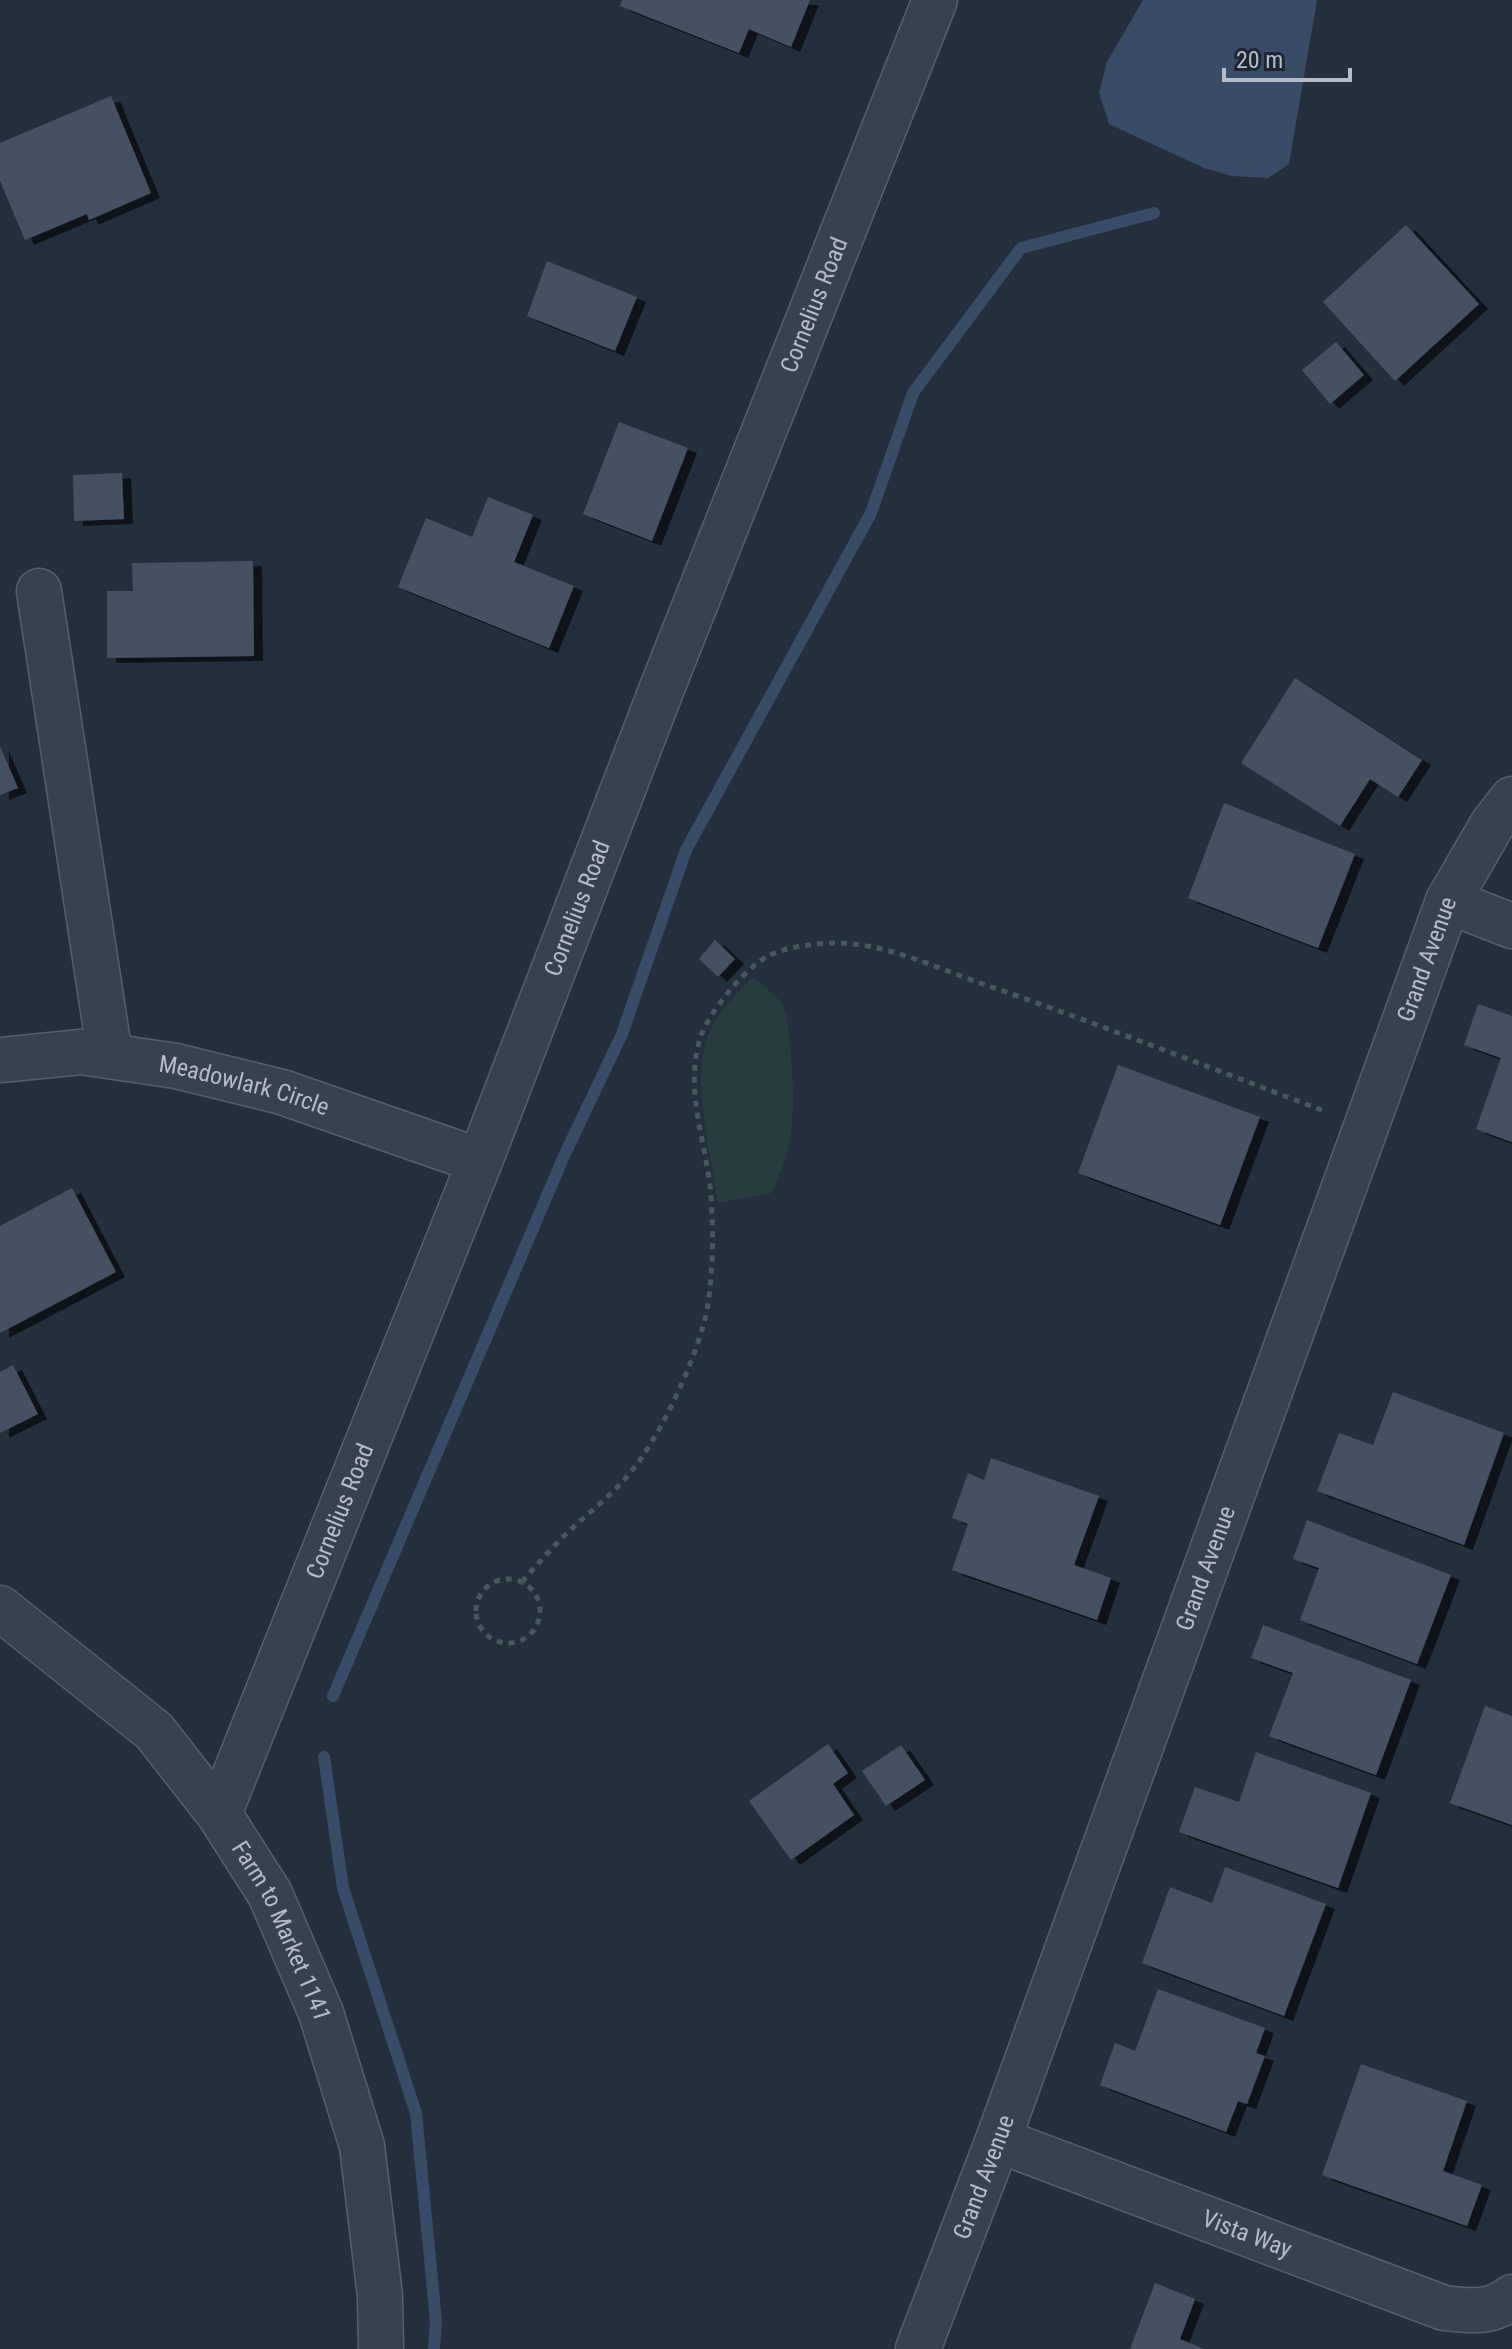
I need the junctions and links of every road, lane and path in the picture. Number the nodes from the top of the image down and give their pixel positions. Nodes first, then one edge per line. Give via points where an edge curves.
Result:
1 (935, 0) edge
2 (39, 591) dead end
3 (1512, 799) edge
4 (1448, 901) junction
5 (1512, 926) edge
6 (110, 1056) junction
7 (0, 1060) edge
8 (1366, 1126) junction
9 (480, 1161) junction
10 (522, 1582) junction
11 (0, 1608) edge
12 (219, 1814) junction
13 (998, 2140) junction
14 (1506, 2302) edge
15 (381, 2349) edge
16 (918, 2349) edge

1 - 9 street, Cornelius Road
2 - 6 street
3 - 4 street, Grand Avenue
4 - 5 street
4 - 8 street, Grand Avenue
6 - 7 street, Meadowlark Circle via 81,1052
6 - 9 street, Meadowlark Circle via 282,1092
8 - 10 path via 863,944 791,948 766,957 712,1014 701,1037 695,1100 710,1185 709,1294 678,1392 624,1480
8 - 13 street, Grand Avenue
9 - 12 street, Cornelius Road
10 - 10 path via 503,1578 480,1594 477,1622 485,1635 513,1643 537,1627 538,1598
11 - 12 street, Farm to Market 1141 via 154,1731
12 - 15 street, Farm to Market 1141 via 270,1894 321,2013 362,2146
13 - 14 street, Vista Way via 1444,2308 1475,2311
13 - 16 street, Grand Avenue

